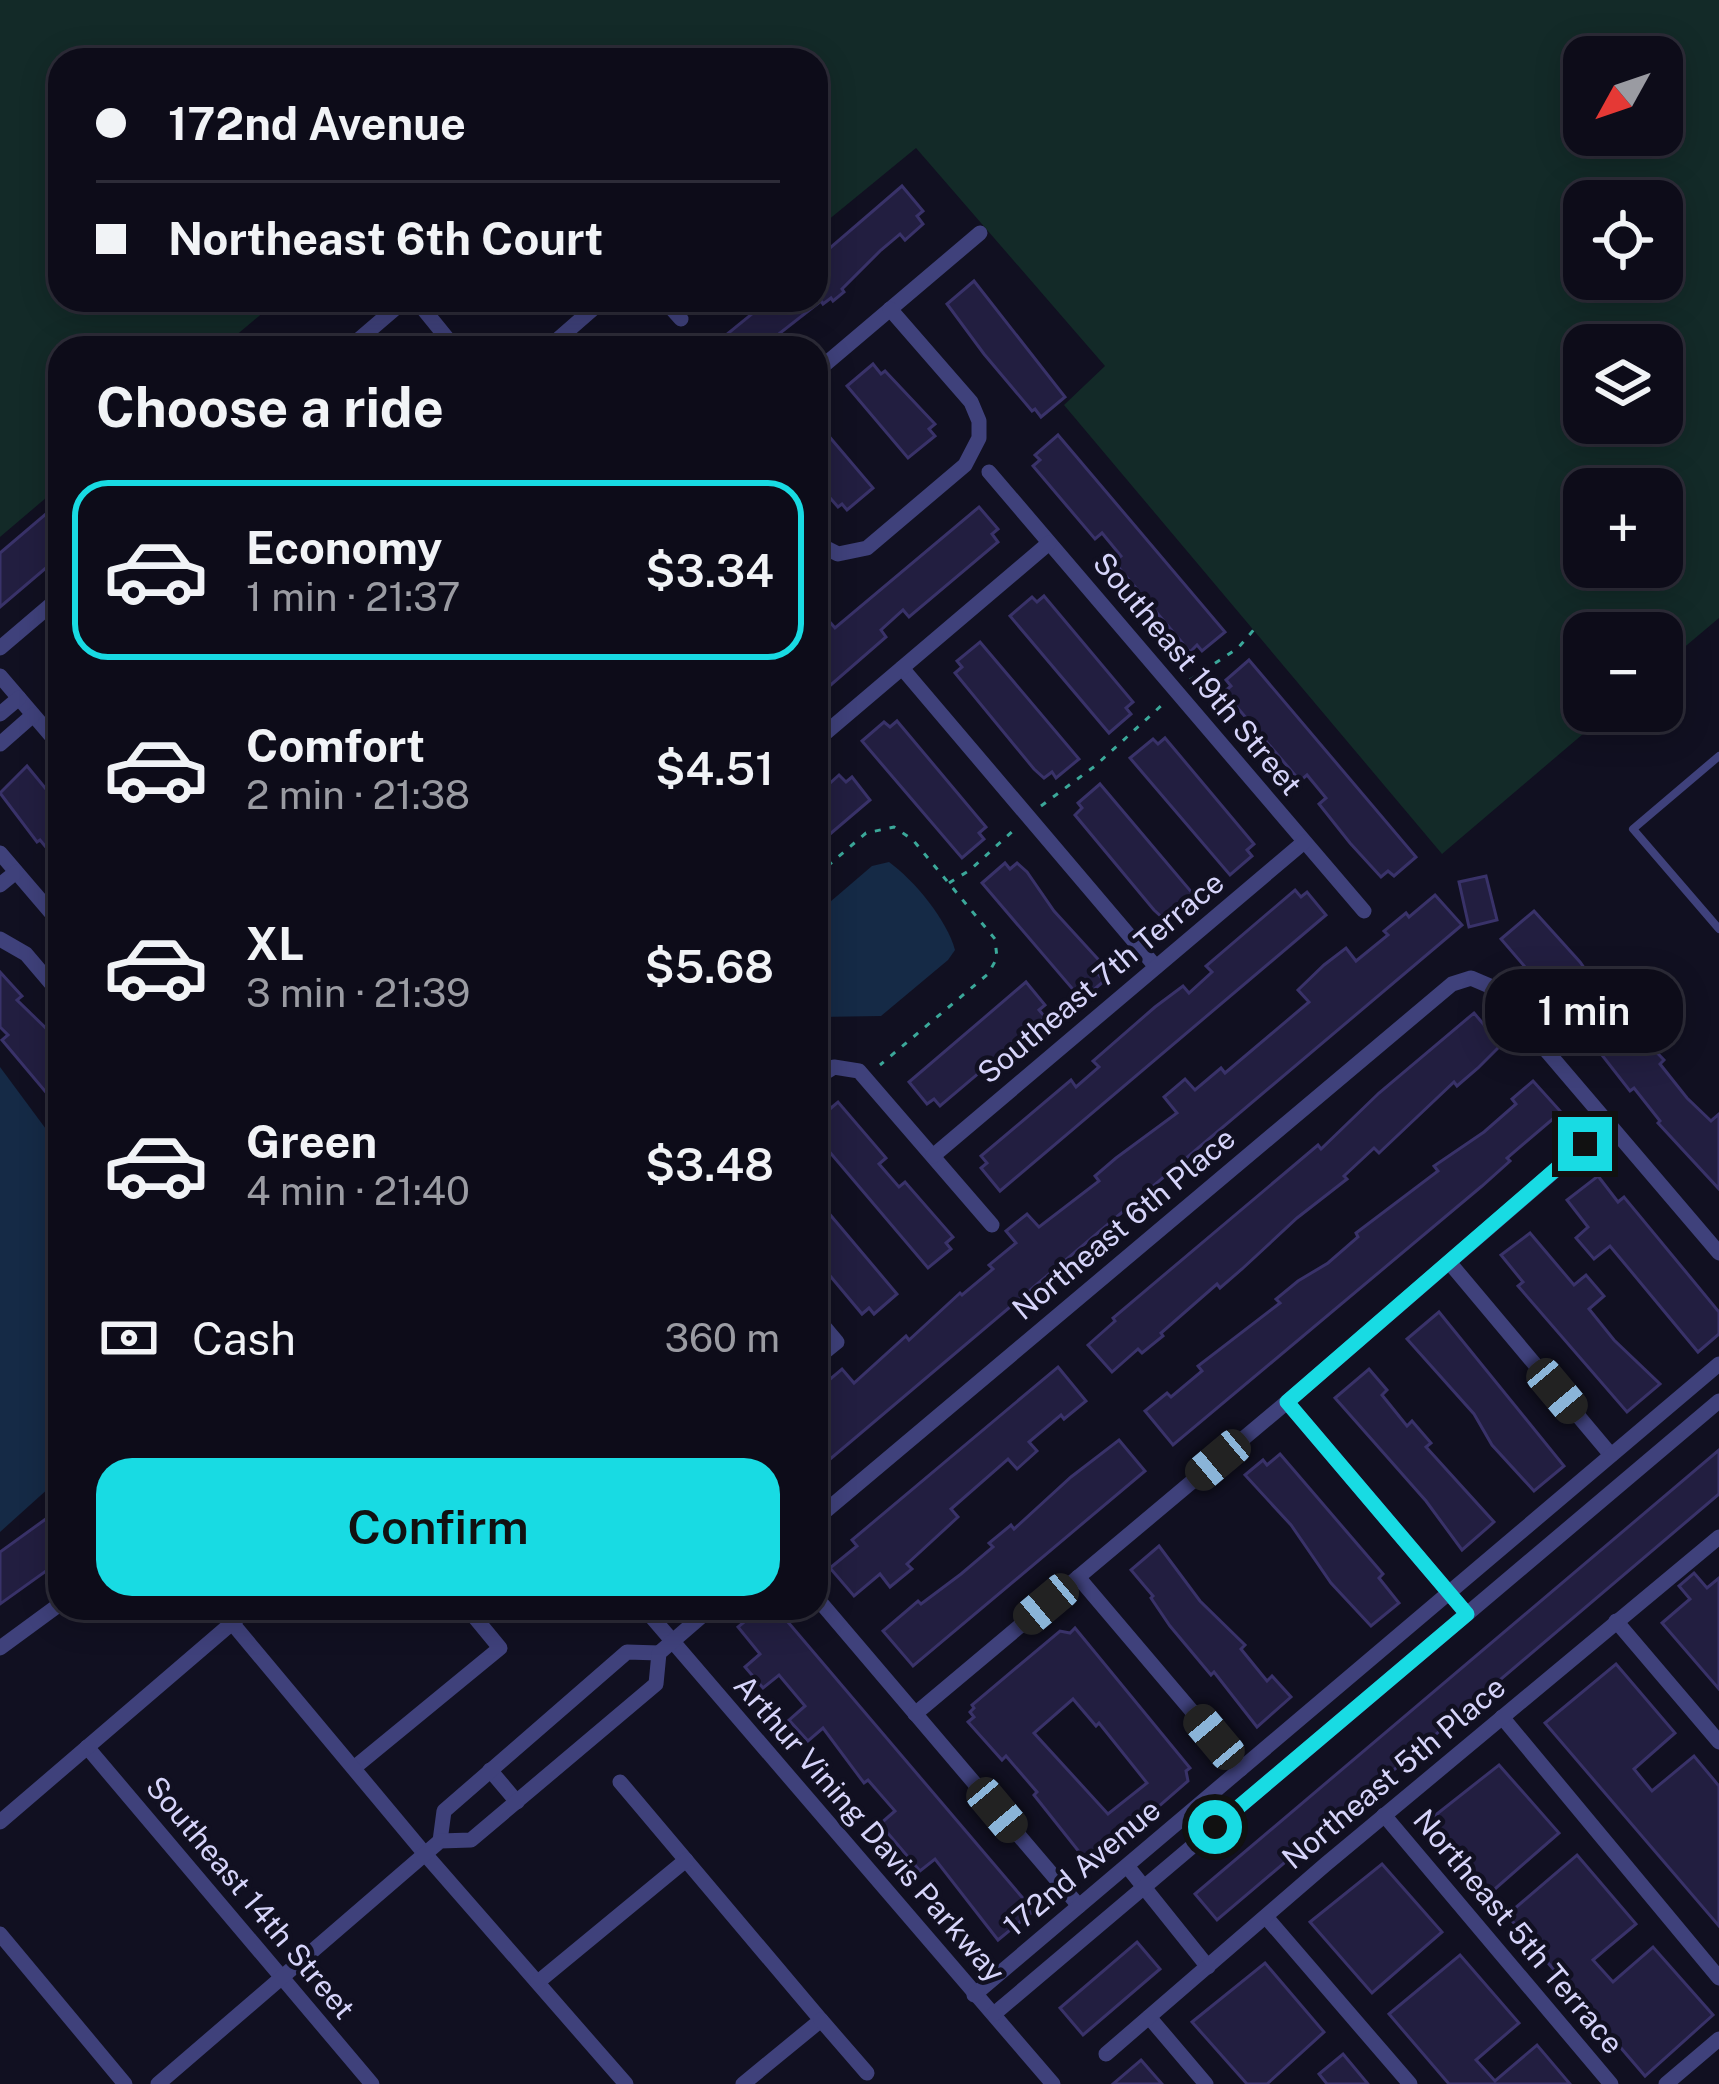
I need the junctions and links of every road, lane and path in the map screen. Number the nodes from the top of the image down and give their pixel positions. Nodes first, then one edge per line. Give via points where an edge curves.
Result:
1 (980, 233) dead end
2 (890, 309) junction
3 (391, 312) edge
4 (426, 312) edge
5 (589, 312) edge
6 (675, 312) edge
7 (681, 319) dead end
8 (363, 336) edge
9 (445, 336) edge
10 (562, 336) edge
11 (828, 362) edge
12 (989, 472) dead end
13 (1049, 543) junction
14 (828, 549) edge
15 (48, 607) edge
16 (1257, 626) dead end
17 (0, 648) edge
18 (902, 668) junction
19 (0, 676) edge
20 (1184, 685) dead end
21 (19, 698) junction
22 (1168, 700) dead end
23 (0, 714) edge
24 (33, 715) junction
25 (828, 731) edge
26 (48, 732) edge
27 (0, 744) edge
28 (1719, 756) edge
29 (1037, 810) dead end
30 (1021, 824) dead end
31 (1304, 842) junction
32 (0, 853) edge
33 (828, 866) edge
34 (16, 872) junction
35 (949, 883) junction
36 (0, 886) edge
37 (48, 909) edge
38 (1364, 911) dead end
39 (1719, 928) edge
40 (0, 940) edge
41 (1156, 968) junction
42 (48, 980) edge
43 (874, 1070) dead end
44 (828, 1071) edge
45 (1610, 1123) junction
46 (933, 1156) junction
47 (992, 1225) dead end
48 (1719, 1253) edge
49 (1449, 1262) junction
50 (1719, 1364) edge
51 (1719, 1401) edge
52 (1287, 1402) junction
53 (1611, 1455) junction
54 (828, 1509) edge
55 (1719, 1538) edge
56 (1078, 1577) junction
57 (1449, 1593) junction
58 (828, 1611) edge
59 (48, 1613) edge
60 (1467, 1614) junction
61 (235, 1620) edge
62 (477, 1620) edge
63 (654, 1620) edge
64 (696, 1620) edge
65 (1616, 1622) junction
66 (232, 1623) junction
67 (672, 1640) junction
68 (0, 1648) edge
69 (659, 1653) junction
70 (915, 1714) junction
71 (1502, 1717) junction
72 (1719, 1742) edge
73 (87, 1747) junction
74 (355, 1767) junction
75 (1241, 1768) junction
76 (490, 1770) junction
77 (620, 1782) dead end
78 (517, 1802) junction
79 (1384, 1815) junction
80 (0, 1822) edge
81 (440, 1841) junction
82 (425, 1854) junction
83 (686, 1860) junction
84 (1126, 1866) junction
85 (1143, 1888) junction
86 (1079, 1906) junction
87 (1266, 1917) junction
88 (0, 1934) edge
89 (1208, 1967) junction
90 (281, 1978) junction
91 (1719, 1978) edge
92 (538, 1982) junction
93 (974, 1995) junction
94 (994, 2014) junction
95 (1149, 2017) junction
96 (820, 2020) junction
97 (1719, 2039) edge
98 (1106, 2054) dead end
99 (867, 2073) dead end
100 (125, 2084) edge
101 (158, 2084) edge
102 (372, 2084) edge
103 (626, 2084) edge
104 (743, 2084) edge
105 (1053, 2084) edge
106 (1206, 2084) edge
107 (1409, 2084) edge
108 (1611, 2084) edge
109 (1666, 2084) edge

1 - 2 street
2 - 11 street
2 - 14 street via 971,402 979,438 965,465 867,548
3 - 8 street
4 - 9 street
5 - 10 street
6 - 7 street
12 - 13 street, Southeast 19th Street
13 - 18 street
13 - 31 street, Southeast 19th Street
15 - 17 street
16 - 20 path
18 - 25 street
18 - 41 street
19 - 21 street
21 - 23 street
21 - 24 street
22 - 29 path
24 - 26 street
24 - 27 street
28 - 39 lane via 1633,829
30 - 35 path
31 - 38 street, Southeast 19th Street
31 - 41 street, Southeast 7th Terrace
32 - 34 street
33 - 35 path via 866,833 888,826 908,835
34 - 36 street
34 - 37 street
35 - 43 path via 993,935 995,963
40 - 42 street
41 - 46 street, Southeast 7th Terrace
44 - 46 street via 848,1066 866,1077
45 - 48 street
45 - 49 street
45 - 54 street, Northeast 6th Place via 1492,987 1471,978 1452,983
46 - 47 street
49 - 52 street
49 - 53 street
50 - 53 street, 172nd Avenue
51 - 60 street, 172nd Avenue
52 - 56 street
52 - 57 street
53 - 57 street, 172nd Avenue
55 - 65 street, Northeast 5th Place
56 - 70 street
56 - 75 street
57 - 60 street
57 - 75 street, 172nd Avenue
58 - 70 street
59 - 68 street
60 - 85 street, 172nd Avenue
61 - 66 street
62 - 74 street via 500,1648
63 - 67 street, Arthur Vining Davis Parkway
64 - 67 street
65 - 71 street, Northeast 5th Place
65 - 72 street
66 - 73 street
66 - 74 street
67 - 69 street
67 - 93 street, Arthur Vining Davis Parkway
69 - 76 street via 627,1652
69 - 78 street via 656,1684
70 - 86 street
71 - 79 street, Northeast 5th Place
71 - 91 street
73 - 80 street
73 - 90 street, Southeast 14th Street
74 - 82 street
75 - 84 street, 172nd Avenue
76 - 78 street
76 - 81 street via 444,1811
77 - 83 street
78 - 81 street via 471,1840
79 - 87 street, Northeast 5th Place
79 - 108 street, Northeast 5th Terrace
81 - 82 street
82 - 90 street
82 - 92 street
83 - 92 street
83 - 96 street
84 - 85 street
84 - 86 street, 172nd Avenue
85 - 89 street
85 - 94 street, 172nd Avenue
86 - 93 street, 172nd Avenue
87 - 89 street, Northeast 5th Place
87 - 107 street
88 - 100 street
89 - 95 street, Northeast 5th Place
90 - 101 street
90 - 102 street, Southeast 14th Street
92 - 103 street
93 - 94 street, Arthur Vining Davis Parkway
94 - 105 street, Arthur Vining Davis Parkway
95 - 98 street, Northeast 5th Place
95 - 106 street
96 - 99 street
96 - 104 street
97 - 109 street

